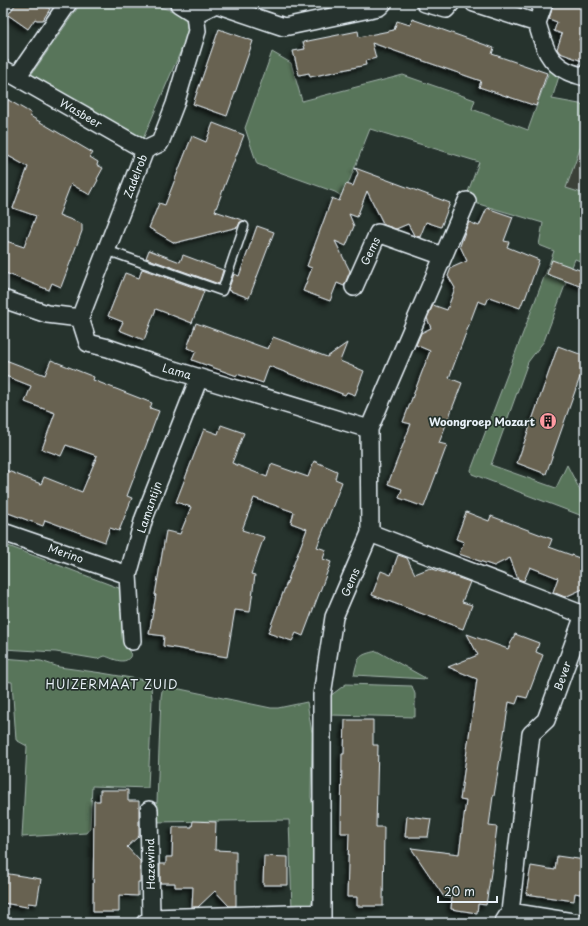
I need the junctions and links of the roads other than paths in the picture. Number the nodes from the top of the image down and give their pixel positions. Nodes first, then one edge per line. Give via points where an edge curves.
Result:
1 (68, 3) edge
2 (178, 3) edge
3 (384, 3) edge
4 (425, 3) edge
5 (451, 3) edge
6 (474, 3) edge
7 (544, 3) edge
8 (195, 14) junction
9 (537, 23) junction
10 (10, 73) edge
11 (585, 77) edge
12 (145, 150) junction
13 (466, 201) dead end
14 (244, 226) dead end
15 (106, 250) junction
16 (443, 256) junction
17 (354, 287) dead end
18 (3, 299) edge
19 (80, 318) junction
20 (198, 378) junction
21 (369, 429) junction
22 (3, 532) edge
23 (370, 533) junction
24 (128, 575) junction
25 (132, 641) dead end
26 (149, 810) dead end
27 (322, 918) edge
28 (506, 918) edge
29 (211, 920) edge
30 (148, 921) edge
31 (580, 923) edge

1 - 10 street, Wasbeer
2 - 8 street
3 - 8 street via 379,7 284,27 216,4
4 - 5 street via 446,9
6 - 9 street
7 - 9 street
8 - 12 street, Zadelrob via 196,32 160,143
9 - 11 street via 544,46 553,62 567,71
10 - 12 street, Wasbeer
12 - 15 street, Zadelrob
13 - 16 street, Gems
14 - 15 lane via 222,291
15 - 19 street, Zadelrob
16 - 17 street, Gems via 378,233
16 - 21 street, Gems
18 - 19 street via 47,314
19 - 20 street, Lama via 88,343
20 - 21 street, Lama
20 - 24 street, Lamantijn via 144,518
21 - 23 street, Gems
22 - 24 street, Merino
23 - 27 street, Gems via 334,617 322,695
23 - 28 street, Bever via 584,615 546,720 531,734
24 - 25 street, Lamantijn
26 - 30 street, Hazewind
27 - 29 street, Hazewind
28 - 31 street, Bever
29 - 30 street, Hazewind

